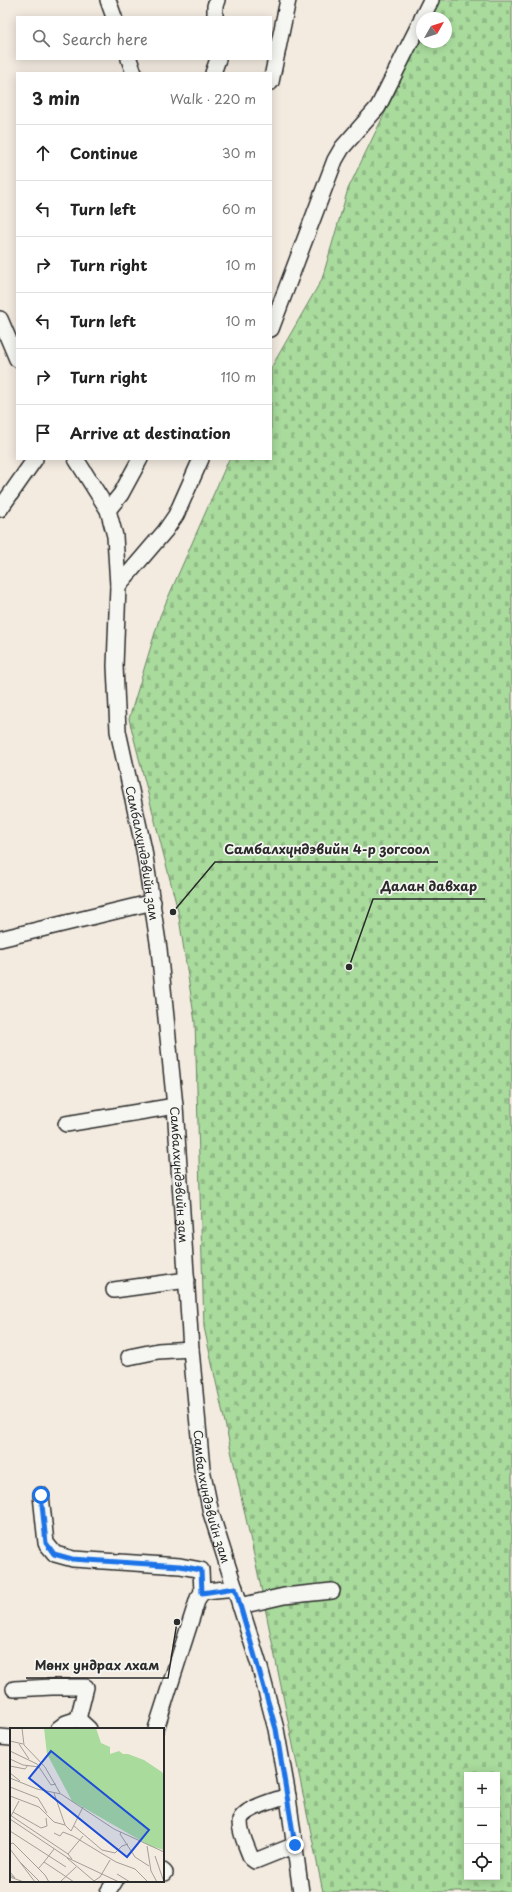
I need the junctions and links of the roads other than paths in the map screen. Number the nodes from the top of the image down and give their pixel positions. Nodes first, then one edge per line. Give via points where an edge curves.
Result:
1 (108, 0) edge
2 (288, 0) edge
3 (431, 0) edge
4 (425, 12) edge
5 (114, 16) edge
6 (416, 30) edge
7 (129, 60) edge
8 (218, 60) edge
9 (134, 72) edge
10 (214, 72) edge
11 (272, 77) edge
12 (0, 319) edge
13 (272, 326) edge
14 (16, 357) edge
15 (34, 460) edge
16 (77, 460) edge
17 (139, 460) edge
18 (202, 460) edge
19 (0, 508) edge
20 (108, 510) junction
21 (118, 586) junction
22 (153, 902) junction
23 (0, 939) edge
24 (175, 1106) junction
25 (66, 1124) dead end
26 (187, 1280) junction
27 (114, 1290) dead end
28 (191, 1349) junction
29 (130, 1357) dead end
30 (41, 1495) dead end
31 (235, 1588) junction
32 (332, 1591) dead end
33 (202, 1593) junction
34 (240, 1606) junction
35 (14, 1689) dead end
36 (78, 1719) junction
37 (59, 1728) edge
38 (88, 1728) edge
39 (156, 1728) edge
40 (0, 1737) edge
41 (10, 1738) edge
42 (288, 1796) junction
43 (295, 1845) junction
44 (114, 1882) edge
45 (108, 1892) edge
46 (301, 1892) edge

1 - 5 street
2 - 11 street
3 - 4 street
6 - 13 street via 378,106 335,160
7 - 9 street
8 - 10 street
12 - 14 street
15 - 19 street
16 - 20 street, Самбалхүндэвийн зам
17 - 20 street via 121,494
18 - 21 street via 166,531
20 - 21 street, Самбалхүндэвийн зам via 115,536
21 - 22 street, Самбалхүндэвийн зам via 115,666 118,731
22 - 23 street
22 - 24 street, Самбалхүндэвийн зам
24 - 25 street
24 - 26 street, Самбалхүндэвийн зам
26 - 27 street
26 - 28 street, Самбалхүндэвийн зам
28 - 29 street via 158,1351
28 - 31 street, Самбалхүндэвийн зам via 204,1481
30 - 33 street via 46,1543 54,1554 72,1559 180,1566 201,1570
31 - 33 street
31 - 34 street, Самбалхүндэвийн зам
32 - 34 street via 284,1596
33 - 39 street via 198,1598
34 - 42 street, Самбалхүндэвийн зам via 276,1729
35 - 36 street via 86,1687
36 - 37 street
36 - 38 street
40 - 41 street
42 - 43 street, Самбалхүндэвийн зам
42 - 43 street via 250,1809 240,1820 241,1829 251,1858 255,1861
43 - 46 street, Самбалхүндэвийн зам
44 - 45 street

